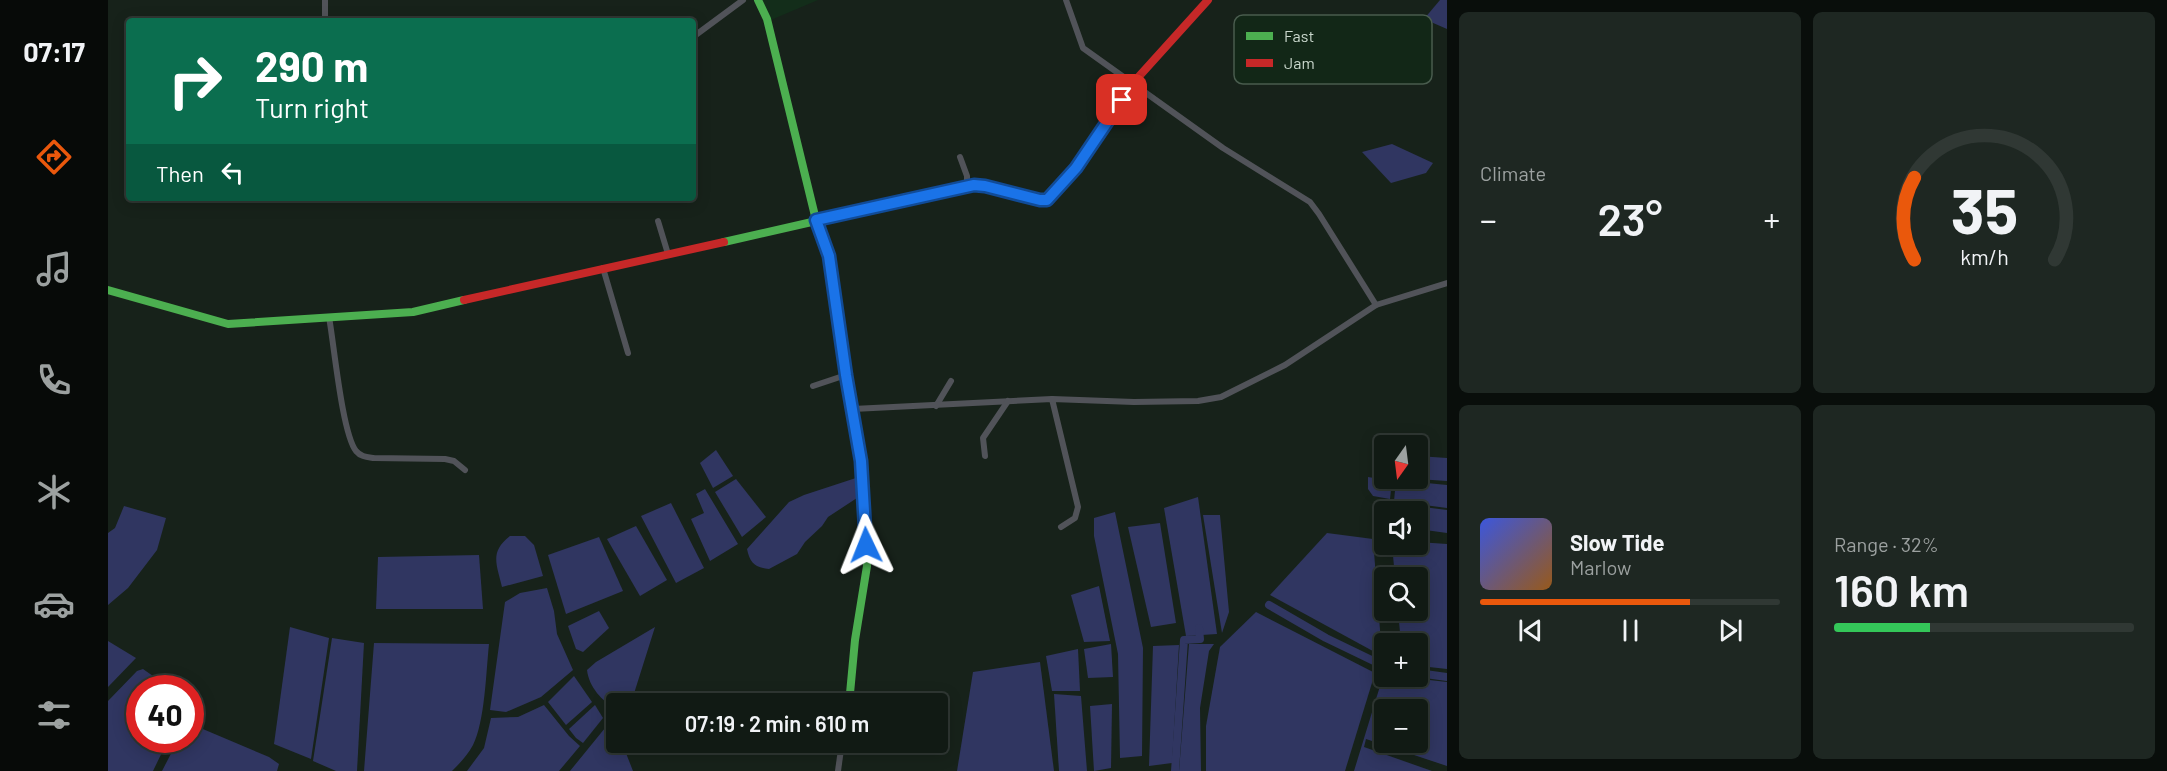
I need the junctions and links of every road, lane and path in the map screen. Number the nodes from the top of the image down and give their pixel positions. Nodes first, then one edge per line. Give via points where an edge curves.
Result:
1 (326, 0) edge
2 (743, 0) edge
3 (758, 0) edge
4 (1066, 0) edge
5 (1208, 0) edge
6 (325, 18) edge
7 (696, 35) edge
8 (1133, 83) junction
9 (960, 157) dead end
10 (967, 186) junction
11 (816, 220) junction
12 (658, 221) dead end
13 (668, 254) junction
14 (603, 268) junction
15 (1447, 283) edge
16 (108, 290) edge
17 (1376, 305) junction
18 (329, 317) junction
19 (628, 353) dead end
20 (846, 375) junction
21 (951, 381) dead end
22 (813, 386) dead end
23 (1052, 399) junction
24 (1008, 401) junction
25 (936, 406) junction
26 (853, 409) junction
27 (985, 456) dead end
28 (465, 470) dead end
29 (1061, 526) dead end
30 (850, 693) edge
31 (840, 753) edge
32 (838, 771) edge

1 - 6 street
2 - 7 street
3 - 11 street via 770,30
4 - 8 street via 1082,46
5 - 8 street
8 - 10 street via 1076,168 1047,200 985,186
8 - 17 street via 1223,148 1310,202
9 - 10 street
10 - 11 street
11 - 13 street
11 - 20 street via 829,256
12 - 13 street
13 - 14 street
14 - 18 street via 413,312
14 - 19 street
15 - 17 street
16 - 18 street via 228,324
17 - 23 street via 1285,365 1221,397 1134,402
18 - 28 street via 347,432 356,451 363,457 374,458 445,459
20 - 22 street
20 - 26 street
21 - 25 street
23 - 24 street
23 - 29 street via 1078,507 1075,518
24 - 25 street
24 - 27 street via 983,438
25 - 26 street
26 - 30 street via 862,472 867,566
31 - 32 street

